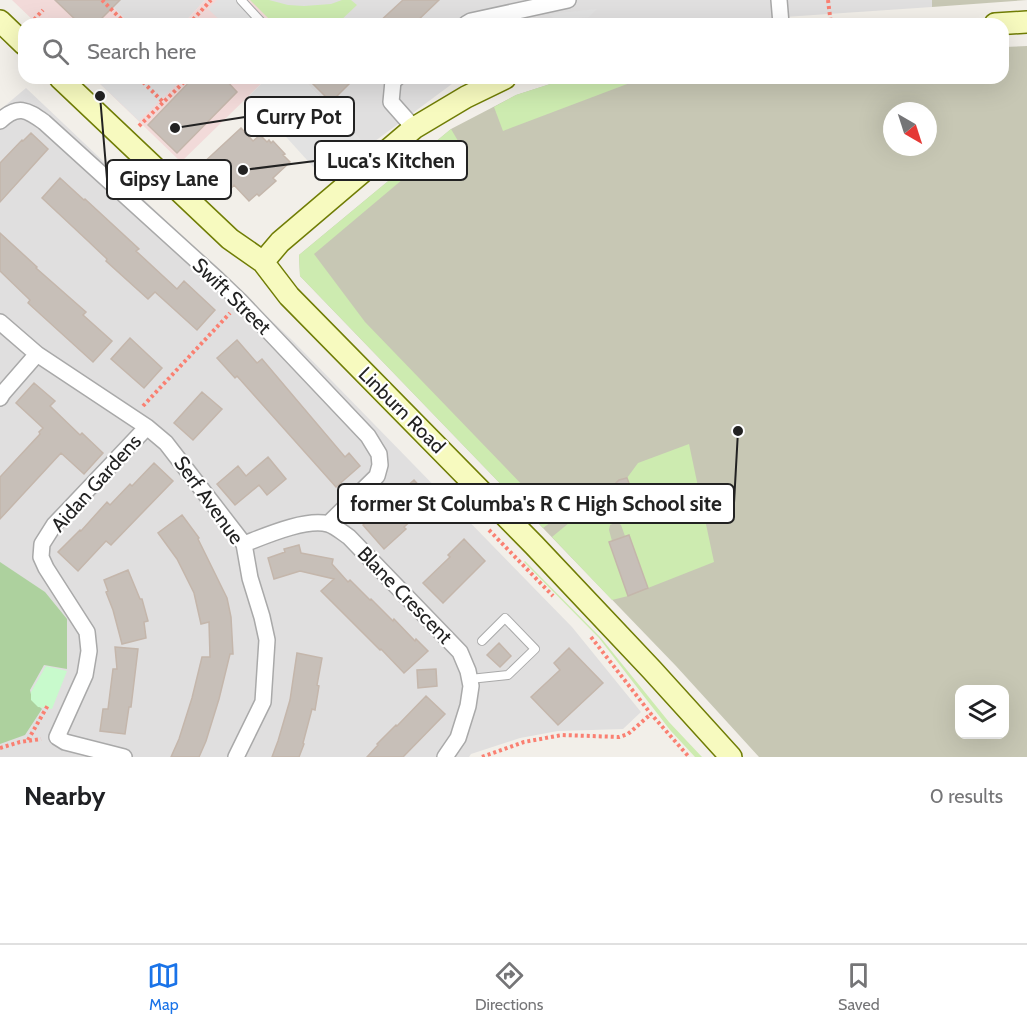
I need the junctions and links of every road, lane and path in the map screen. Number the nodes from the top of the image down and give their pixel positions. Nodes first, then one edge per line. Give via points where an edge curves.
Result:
1 (102, 0) edge
2 (211, 0) edge
3 (241, 0) edge
4 (568, 0) edge
5 (779, 0) edge
6 (828, 0) edge
7 (43, 10) dead end
8 (36, 18) edge
9 (120, 18) edge
10 (194, 18) edge
11 (257, 18) edge
12 (485, 18) edge
13 (780, 18) edge
14 (830, 18) edge
15 (0, 21) edge
16 (1027, 22) edge
17 (1009, 23) edge
18 (18, 38) edge
19 (66, 84) edge
20 (145, 84) edge
21 (182, 84) edge
22 (393, 84) edge
23 (492, 84) edge
24 (163, 102) junction
25 (0, 121) edge
26 (139, 126) dead end
27 (414, 129) junction
28 (263, 262) junction
29 (240, 301) junction
30 (0, 322) edge
31 (37, 354) junction
32 (0, 399) edge
33 (132, 417) junction
34 (147, 427) junction
35 (328, 524) junction
36 (244, 544) junction
37 (517, 560) dead end
38 (558, 602) dead end
39 (590, 636) dead end
40 (482, 641) dead end
41 (470, 679) junction
42 (48, 705) dead end
43 (651, 714) junction
44 (57, 737) junction
45 (27, 741) junction
46 (0, 748) edge
47 (124, 757) edge
48 (236, 757) edge
49 (445, 757) edge
50 (482, 757) edge
51 (689, 757) edge
52 (731, 757) edge

1 - 9 path
2 - 10 path
3 - 11 lane
4 - 12 street
5 - 13 street
6 - 14 path
7 - 8 path
15 - 18 street
16 - 17 street
19 - 28 street, Linburn Road via 230,239
20 - 24 path
21 - 24 path
22 - 27 street via 391,102
23 - 27 street
24 - 26 path
25 - 29 street, Swift Street via 15,110 28,111 44,122
27 - 28 street via 280,242
28 - 52 street, Linburn Road via 289,296 534,545
29 - 33 path
29 - 35 street, Swift Street via 368,436 379,454 377,476
30 - 31 street, Serf Avenue
31 - 32 street
31 - 33 street, Serf Avenue
33 - 34 street, Serf Avenue
34 - 36 street, Serf Avenue via 166,443
34 - 44 street, Aidan Gardens via 54,525 42,544 41,557 87,632 89,651 85,675
35 - 36 street via 307,523
35 - 41 street, Blane Crescent via 349,537 460,652
36 - 48 street, Serf Avenue via 267,640 262,702
37 - 38 path
39 - 43 path
40 - 41 lane via 504,618 535,649 508,675
41 - 49 street, Blane Crescent via 461,730
42 - 45 path
43 - 50 path via 619,737 562,735 524,742
43 - 51 path
44 - 45 path
44 - 47 street
45 - 46 path

